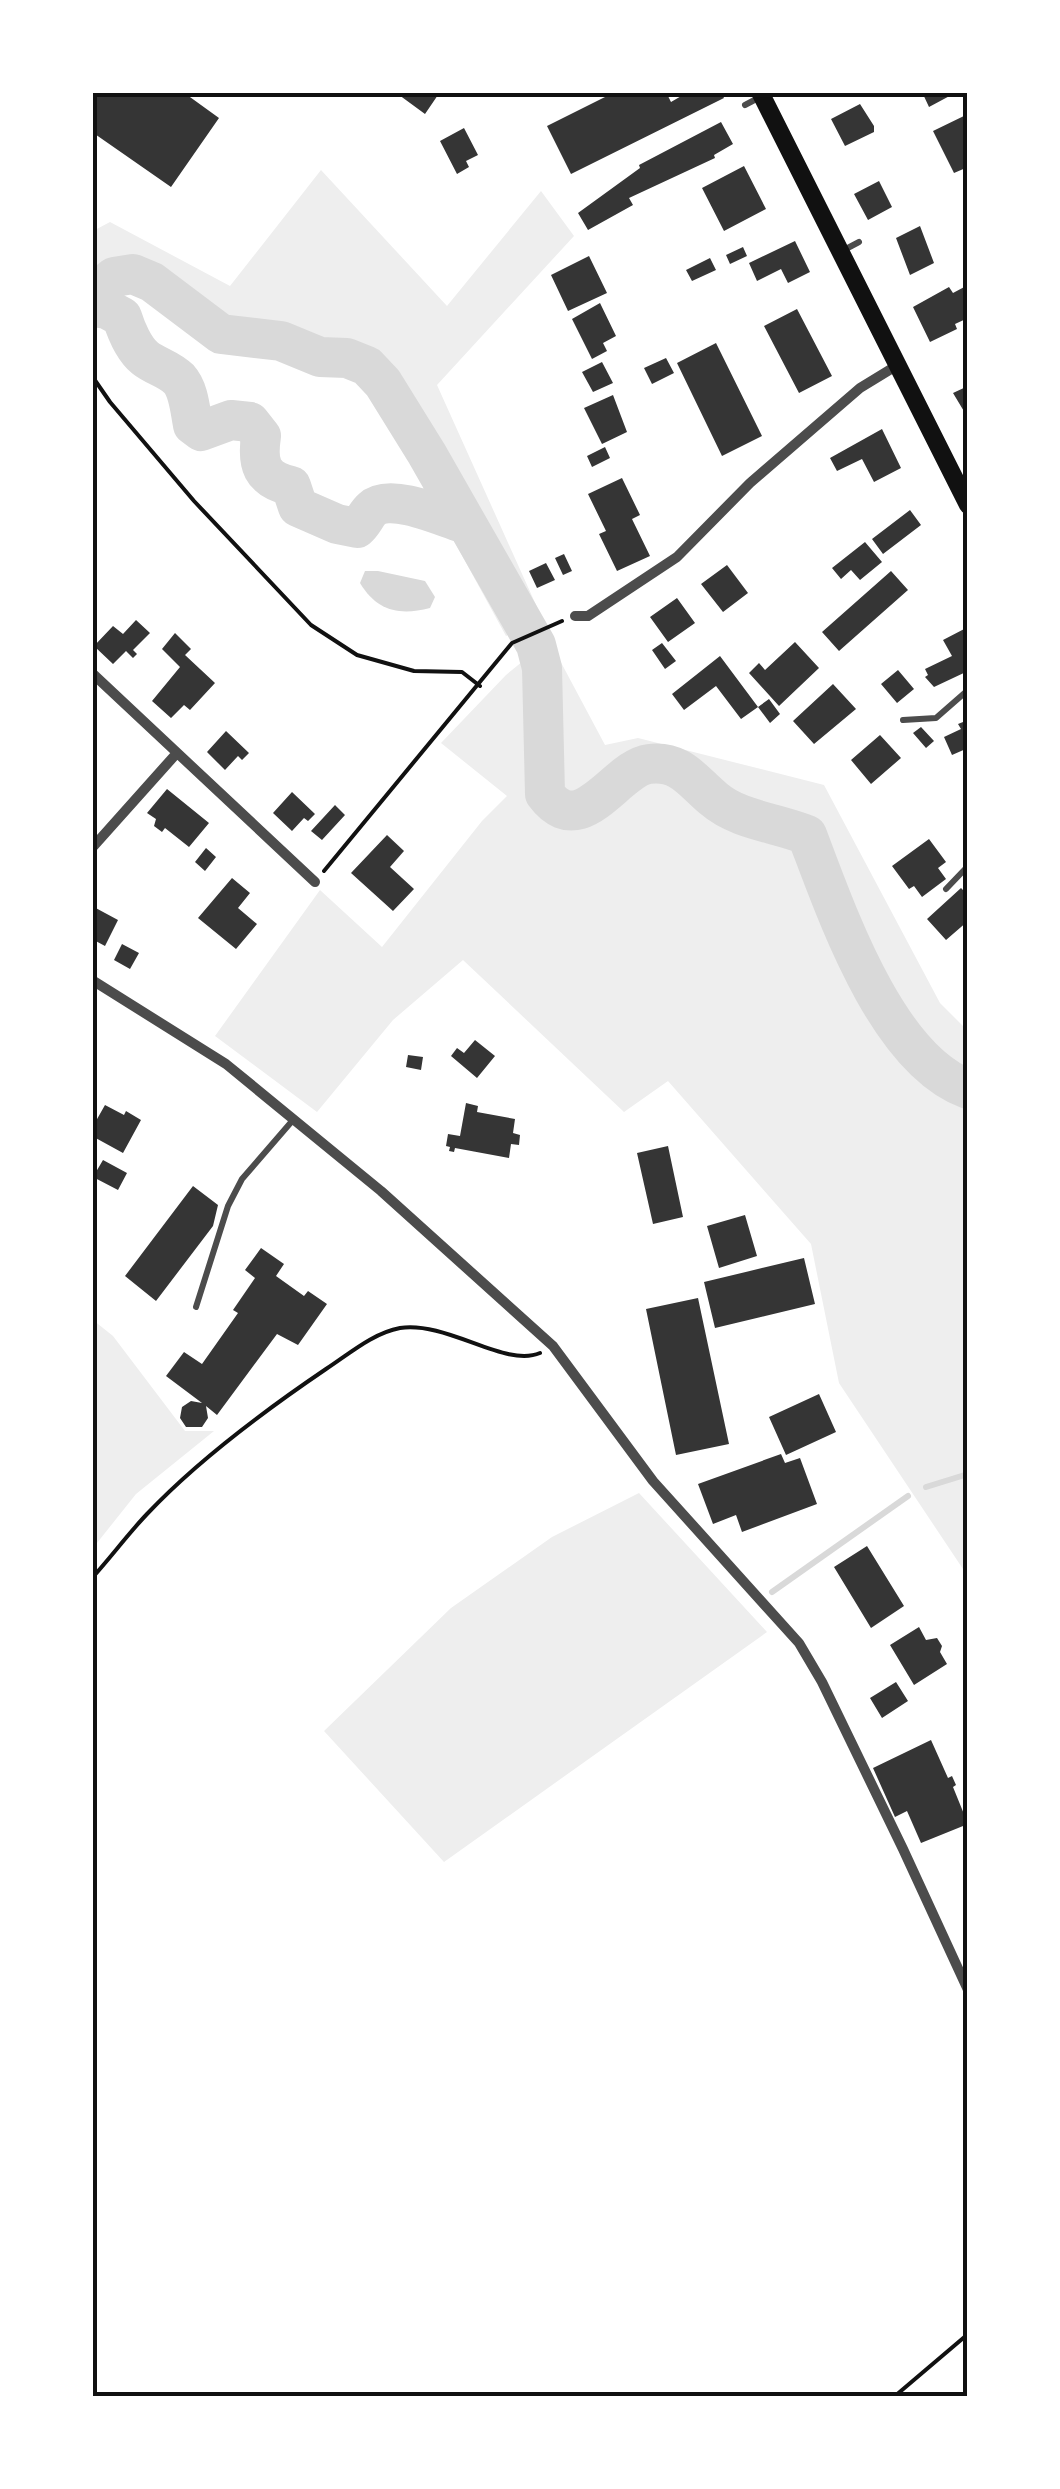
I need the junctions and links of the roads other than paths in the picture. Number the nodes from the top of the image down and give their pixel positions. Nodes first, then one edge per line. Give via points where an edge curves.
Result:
1 (756, 98) edge
2 (859, 242) dead end
3 (839, 253) junction
4 (896, 366) junction
5 (960, 472) edge
6 (968, 505) edge
7 (575, 616) road end
8 (92, 674) edge
9 (968, 690) edge
10 (903, 720) dead end
11 (176, 754) junction
12 (92, 848) edge
13 (968, 866) edge
14 (315, 882) road end
15 (946, 889) dead end
16 (92, 980) edge
17 (293, 1120) junction
18 (196, 1308) dead end
19 (968, 1990) edge

1 - 3 main road
2 - 3 lane
3 - 4 main road
4 - 5 main road
4 - 7 street via 860,388 750,483 677,557 588,616
5 - 6 main road
8 - 11 street
9 - 10 lane via 936,718
11 - 12 street
11 - 14 street
13 - 15 lane
16 - 17 street via 226,1064
17 - 18 lane via 242,1179 228,1206
17 - 19 street via 553,1346 653,1481 799,1643

